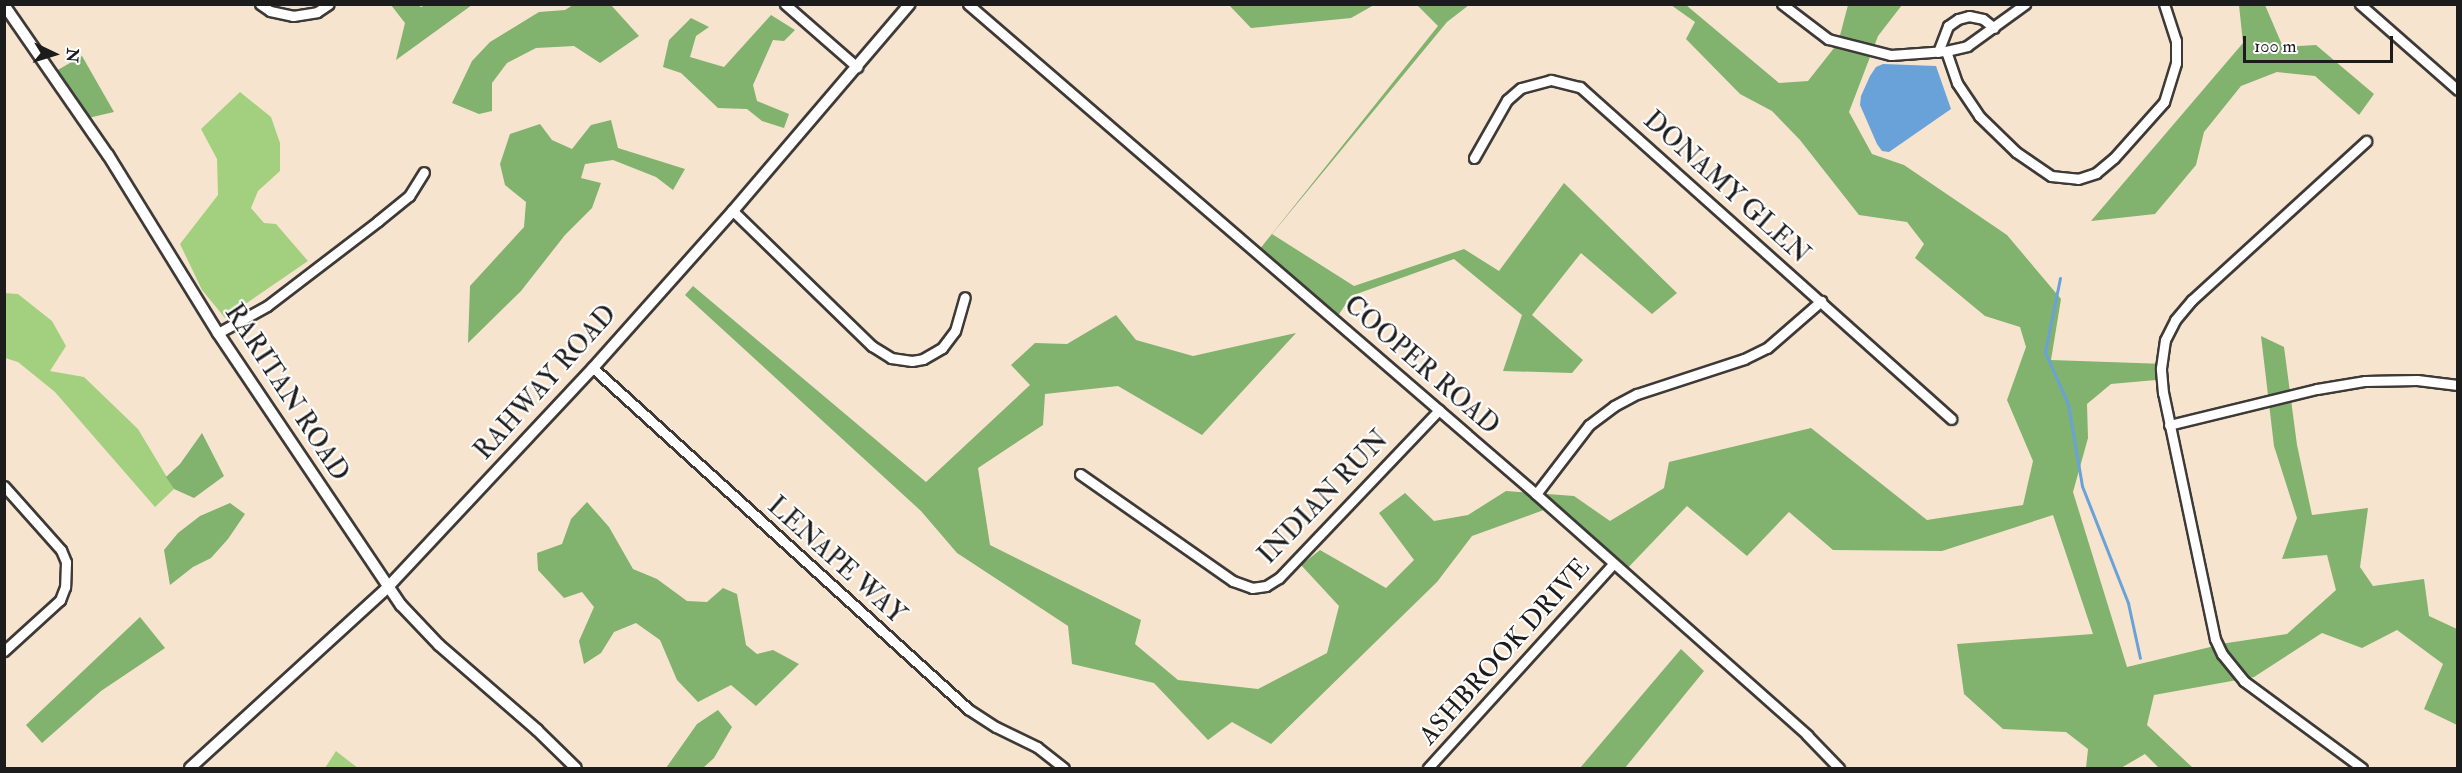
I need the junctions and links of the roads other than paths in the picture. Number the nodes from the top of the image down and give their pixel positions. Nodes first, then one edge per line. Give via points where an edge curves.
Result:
1 (260, 4) edge
2 (329, 4) edge
3 (785, 4) edge
4 (910, 4) edge
5 (969, 4) edge
6 (1782, 4) edge
7 (2025, 4) edge
8 (2164, 4) edge
9 (2360, 4) edge
10 (4, 5) edge
11 (1994, 28) junction
12 (1942, 51) junction
13 (856, 67) junction
14 (2457, 90) edge
15 (2366, 141) dead end
16 (1474, 158) dead end
17 (424, 172) dead end
18 (733, 210) junction
19 (965, 297) dead end
20 (1821, 301) junction
21 (218, 333) junction
22 (593, 368) junction
23 (2457, 385) edge
24 (1439, 410) junction
25 (1951, 419) dead end
26 (2169, 425) junction
27 (1080, 474) dead end
28 (4, 486) edge
29 (1536, 494) junction
30 (1613, 564) junction
31 (388, 587) junction
32 (4, 651) edge
33 (190, 768) edge
34 (576, 768) edge
35 (1064, 768) edge
36 (1428, 768) edge
37 (1839, 768) edge
38 (2362, 768) edge

1 - 2 street via 270,11 293,16 317,12
3 - 13 street
4 - 13 street, RAHWAY ROAD
5 - 24 street, COOPER ROAD
6 - 12 street via 1828,39 1863,50 1883,55
7 - 11 street
8 - 12 street via 2176,41 2176,63 2164,102 2114,158 2096,173 2078,179 2051,176 2016,152 1987,124 1957,83
9 - 14 street
10 - 21 street, RARITAN ROAD via 125,181
11 - 12 street via 1967,46
11 - 12 street via 1983,19 1958,19 1948,26
13 - 18 street, RAHWAY ROAD
15 - 26 street via 2175,320 2165,340 2161,368
16 - 20 street, DONAMY GLEN via 1507,100 1521,88 1551,80 1574,85 1590,94
17 - 21 street via 410,196 267,306
18 - 19 street via 872,346 891,358 923,359 942,348 955,331
18 - 22 street, RAHWAY ROAD
20 - 25 street, DONAMY GLEN
20 - 29 street via 1767,348 1637,394 1614,406 1588,425
21 - 31 street, RARITAN ROAD
22 - 31 street, RAHWAY ROAD
22 - 35 street, LENAPE WAY via 968,709 1037,747
23 - 26 street via 2417,380 2365,381
24 - 27 street, INDIAN RUN via 1279,578 1266,586 1252,588 1233,581
24 - 29 street, COOPER ROAD
26 - 38 street via 2215,639 2222,654 2244,681
28 - 32 street via 61,550 66,562 60,600
29 - 30 street, COOPER ROAD
30 - 36 street, ASHBROOK DRIVE
30 - 37 street, COOPER ROAD via 1807,735
31 - 33 street, RAHWAY ROAD
31 - 34 street, RARITAN ROAD via 439,645

